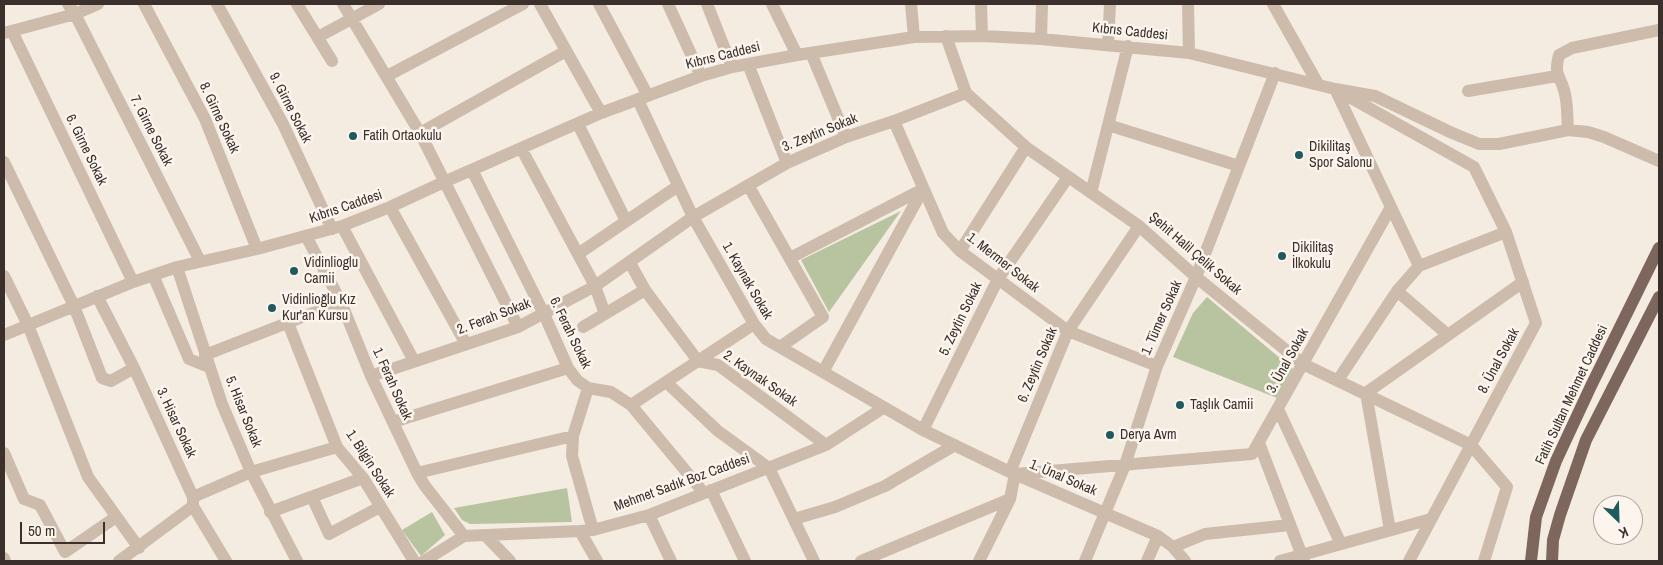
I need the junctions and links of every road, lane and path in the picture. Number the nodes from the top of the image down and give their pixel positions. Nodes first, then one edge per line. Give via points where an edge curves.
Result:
1 (98, 4) edge
2 (144, 4) edge
3 (217, 4) edge
4 (297, 4) edge
5 (342, 4) edge
6 (379, 4) edge
7 (523, 4) edge
8 (540, 4) edge
9 (599, 4) edge
10 (668, 4) edge
11 (707, 4) edge
12 (772, 4) edge
13 (911, 4) edge
14 (981, 4) edge
15 (1042, 4) edge
16 (1110, 4) edge
17 (1188, 4) edge
18 (1272, 4) edge
19 (72, 9) edge
20 (352, 18) junction
21 (1659, 30) edge
22 (8, 32) edge
23 (914, 36) junction
24 (946, 36) junction
25 (982, 36) junction
26 (318, 37) junction
27 (1041, 39) junction
28 (1108, 45) junction
29 (1128, 46) junction
30 (566, 51) junction
31 (811, 53) junction
32 (1189, 53) junction
33 (797, 55) junction
34 (332, 61) dead end
35 (748, 64) junction
36 (732, 67) junction
37 (1275, 73) junction
38 (387, 76) junction
39 (701, 76) junction
40 (1557, 76) junction
41 (1318, 84) junction
42 (1335, 89) junction
43 (1468, 91) dead end
44 (966, 93) junction
45 (643, 98) junction
46 (601, 114) junction
47 (894, 121) junction
48 (578, 124) junction
49 (1108, 125) junction
50 (1568, 130) junction
51 (420, 133) junction
52 (846, 138) junction
53 (1026, 146) junction
54 (521, 148) junction
55 (1659, 161) edge
56 (4, 162) edge
57 (787, 163) junction
58 (1239, 166) junction
59 (472, 170) junction
60 (1068, 177) junction
61 (444, 182) junction
62 (748, 185) junction
63 (678, 186) junction
64 (923, 189) junction
65 (1091, 192) junction
66 (390, 207) junction
67 (1391, 207) junction
68 (693, 217) junction
69 (626, 221) junction
70 (1139, 226) junction
71 (337, 228) junction
72 (1506, 232) junction
73 (306, 236) junction
74 (1659, 248) edge
75 (258, 249) junction
76 (960, 251) junction
77 (578, 254) junction
78 (790, 258) junction
79 (200, 261) junction
80 (630, 263) junction
81 (1419, 266) junction
82 (177, 267) junction
83 (153, 275) junction
84 (4, 276) edge
85 (1196, 277) junction
86 (998, 279) junction
87 (133, 282) junction
88 (1523, 282) junction
89 (595, 286) junction
90 (645, 290) junction
91 (1397, 291) junction
92 (97, 296) junction
93 (1659, 297) edge
94 (341, 302) junction
95 (74, 306) junction
96 (544, 314) junction
97 (605, 314) junction
98 (288, 322) junction
99 (754, 324) junction
100 (28, 325) junction
101 (518, 327) junction
102 (583, 327) dead end
103 (1068, 331) junction
104 (4, 335) edge
105 (1448, 335) junction
106 (466, 344) junction
107 (780, 347) junction
108 (205, 355) junction
109 (414, 361) junction
110 (698, 361) junction
111 (1303, 364) junction
112 (1157, 366) junction
113 (209, 367) junction
114 (134, 368) junction
115 (568, 368) junction
116 (823, 372) junction
117 (371, 376) junction
118 (1338, 380) junction
119 (666, 382) junction
120 (588, 388) junction
121 (1366, 393) junction
122 (630, 405) junction
123 (883, 408) junction
124 (1278, 409) junction
125 (393, 422) junction
126 (923, 430) junction
127 (573, 436) junction
128 (1259, 442) junction
129 (826, 444) junction
130 (955, 445) junction
131 (1471, 445) junction
132 (338, 447) junction
133 (4, 453) edge
134 (1125, 465) junction
135 (769, 468) junction
136 (251, 472) junction
137 (417, 473) junction
138 (1013, 473) junction
139 (363, 478) junction
140 (708, 492) junction
141 (312, 496) junction
142 (1010, 499) junction
143 (193, 502) junction
144 (380, 507) junction
145 (270, 512) junction
146 (1105, 513) junction
147 (649, 515) junction
148 (116, 517) junction
149 (1431, 518) junction
150 (794, 519) junction
151 (1290, 525) junction
152 (1390, 530) junction
153 (587, 531) junction
154 (486, 535) junction
155 (464, 536) junction
156 (1158, 536) junction
157 (1341, 544) junction
158 (1173, 547) junction
159 (131, 556) edge
160 (4, 558) edge
161 (1303, 558) edge
162 (865, 560) edge
163 (5, 561) edge
164 (226, 561) edge
165 (297, 561) edge
166 (414, 561) edge
167 (424, 561) edge
168 (510, 561) edge
169 (597, 561) edge
170 (671, 561) edge
171 (745, 561) edge
172 (814, 561) edge
173 (979, 561) edge
174 (1085, 561) edge
175 (1147, 561) edge
176 (1186, 561) edge
177 (1280, 561) edge
178 (1409, 561) edge
179 (1484, 561) edge
180 (1531, 561) edge
181 (1552, 561) edge

1 - 19 street
2 - 75 street, 8. Girne Sokak via 205,119
3 - 71 street, 9. Girne Sokak
4 - 26 street
5 - 20 street
6 - 20 street
7 - 38 street
8 - 30 street
9 - 45 street, 1. Kaynak Sokak
10 - 39 street
11 - 36 street
12 - 33 street
13 - 23 street
14 - 25 street
15 - 27 street
16 - 28 street
17 - 32 street
18 - 41 street
19 - 22 street
19 - 79 street, 7. Girne Sokak
20 - 26 street
20 - 38 street
21 - 40 street via 1572,48 1559,55
22 - 87 street, 6. Girne Sokak
23 - 24 street, Kıbrıs Caddesi
23 - 31 street, Kıbrıs Caddesi
24 - 25 street, Kıbrıs Caddesi
24 - 44 street, Şehit Halil Çelik Sokak
25 - 27 street, Kıbrıs Caddesi
26 - 34 street
27 - 28 street, Kıbrıs Caddesi
28 - 29 street, Kıbrıs Caddesi
29 - 32 street, Kıbrıs Caddesi
29 - 49 street
30 - 46 street
30 - 51 street
31 - 33 street, Kıbrıs Caddesi
31 - 52 street
32 - 37 street, Kıbrıs Caddesi
33 - 35 street, Kıbrıs Caddesi
35 - 36 street, Kıbrıs Caddesi
35 - 57 street
36 - 39 street, Kıbrıs Caddesi
37 - 41 street, Kıbrıs Caddesi
37 - 58 street, 1. Tümer Sokak
38 - 51 street
39 - 45 street, Kıbrıs Caddesi
40 - 43 street
40 - 50 street via 1564,90
41 - 42 street, Kıbrıs Caddesi
42 - 50 street, Kıbrıs Caddesi via 1375,96 1479,144 1499,144
42 - 67 street
42 - 72 street, 8. Ünal Sokak via 1474,166
44 - 47 street, 3. Zeytin Sokak
44 - 53 street, Şehit Halil Çelik Sokak
45 - 46 street, Kıbrıs Caddesi
45 - 63 street, 1. Kaynak Sokak
46 - 48 street, Kıbrıs Caddesi
47 - 52 street, 3. Zeytin Sokak
47 - 64 street, 1. Mermer Sokak
48 - 54 street, Kıbrıs Caddesi
48 - 69 street
49 - 58 street
49 - 65 street
50 - 55 street via 1604,137
51 - 61 street
52 - 57 street, 3. Zeytin Sokak
53 - 60 street, Şehit Halil Çelik Sokak
53 - 76 street
54 - 59 street, Kıbrıs Caddesi
54 - 77 street
56 - 95 street
57 - 62 street, 3. Zeytin Sokak
58 - 85 street, 1. Tümer Sokak
59 - 61 street, Kıbrıs Caddesi
59 - 96 street, 6. Ferah Sokak
60 - 65 street, Şehit Halil Çelik Sokak
60 - 86 street, 5. Zeytin Sokak
61 - 66 street, Kıbrıs Caddesi
61 - 101 street
62 - 68 street, 3. Zeytin Sokak
62 - 78 street
63 - 68 street, 1. Kaynak Sokak
63 - 69 street
64 - 76 street, 1. Mermer Sokak via 943,233
64 - 78 street
64 - 116 street
65 - 70 street, Şehit Halil Çelik Sokak
66 - 71 street, Kıbrıs Caddesi
66 - 106 street
67 - 81 street
67 - 111 street, 3. Ünal Sokak
68 - 80 street, 2. Ferah Sokak
68 - 99 street, 1. Kaynak Sokak
69 - 77 street
70 - 85 street, Şehit Halil Çelik Sokak
70 - 103 street, 6. Zeytin Sokak
71 - 73 street, Kıbrıs Caddesi
71 - 109 street, 9. Girne Sokak
72 - 81 street
72 - 88 street, 8. Ünal Sokak
73 - 75 street, Kıbrıs Caddesi
73 - 94 street, 1. Ferah Sokak
74 - 180 main road, Fatih Sultan Mehmet Caddesi via 1556,461 1536,517
75 - 79 street, Kıbrıs Caddesi
76 - 86 street, 1. Mermer Sokak
77 - 89 street
78 - 107 street via 823,317
79 - 82 street, Kıbrıs Caddesi
80 - 89 street, 2. Ferah Sokak
80 - 90 street
81 - 91 street
82 - 83 street, Kıbrıs Caddesi
82 - 108 street, 5. Hisar Sokak
83 - 87 street, Kıbrıs Caddesi
83 - 113 street via 189,359
84 - 100 street
85 - 111 street, Şehit Halil Çelik Sokak
85 - 112 street, 1. Tümer Sokak
86 - 103 street, 1. Mermer Sokak
86 - 126 street, 5. Zeytin Sokak
87 - 92 street, Kıbrıs Caddesi
88 - 105 street
88 - 131 street, 8. Ünal Sokak via 1536,323
89 - 96 street, 2. Ferah Sokak
89 - 97 street
90 - 97 street
90 - 110 street
91 - 105 street
91 - 118 street
92 - 95 street, Kıbrıs Caddesi
92 - 114 street, 3. Hisar Sokak
93 - 181 main road via 1586,440 1560,515 1553,540
94 - 98 street
94 - 117 street, 1. Ferah Sokak
95 - 100 street, Kıbrıs Caddesi
95 - 114 street via 102,378 111,381
96 - 101 street, 2. Ferah Sokak
96 - 115 street, 6. Ferah Sokak
97 - 102 street
98 - 108 street
98 - 132 street, 1. Bilgin Sokak
99 - 107 street, 1. Kaynak Sokak via 766,339
99 - 110 street
100 - 104 street, Kıbrıs Caddesi
100 - 148 street via 88,477
101 - 106 street, 2. Ferah Sokak
103 - 112 street, 1. Mermer Sokak
103 - 138 street, 6. Zeytin Sokak
105 - 121 street
106 - 109 street, 2. Ferah Sokak
107 - 116 street, 1. Kaynak Sokak
108 - 113 street, 5. Hisar Sokak
109 - 117 street, 2. Ferah Sokak
110 - 119 street
110 - 129 street, 2. Kaynak Sokak via 718,365
111 - 118 street, Şehit Halil Çelik Sokak
111 - 124 street, 3. Ünal Sokak
112 - 134 street, 1. Tümer Sokak
113 - 136 street, 5. Hisar Sokak
114 - 143 street, 3. Hisar Sokak
115 - 120 street, 6. Ferah Sokak
115 - 125 street
116 - 123 street, 1. Kaynak Sokak
117 - 125 street, 1. Ferah Sokak
118 - 121 street, Şehit Halil Çelik Sokak
119 - 122 street
119 - 135 street via 718,431
120 - 122 street, 6. Ferah Sokak via 610,392
120 - 127 street
121 - 131 street, Şehit Halil Çelik Sokak
121 - 152 street
122 - 140 street, 6. Ferah Sokak
123 - 126 street, 1. Kaynak Sokak
123 - 129 street, Mehmet Sadık Boz Caddesi
124 - 128 street, 3. Ünal Sokak
124 - 157 street
125 - 137 street, 1. Ferah Sokak
126 - 130 street, 1. Ünal Sokak
127 - 137 street
127 - 153 street via 572,456
128 - 134 street, 3. Ünal Sokak via 1252,454
128 - 151 street
129 - 135 street, Mehmet Sadık Boz Caddesi
130 - 138 street, 1. Ünal Sokak
130 - 150 street via 886,486 835,507
131 - 149 street, 8. Ünal Sokak
131 - 179 street via 1507,488
132 - 136 street
132 - 139 street, 1. Bilgin Sokak
133 - 148 street via 24,499 40,505 65,552
134 - 138 street, 3. Ünal Sokak
134 - 146 street, 1. Tümer Sokak
135 - 140 street, Mehmet Sadık Boz Caddesi
135 - 150 street
136 - 143 street
136 - 145 street, 5. Hisar Sokak
137 - 155 street, 1. Ferah Sokak
138 - 142 street, 6. Zeytin Sokak
138 - 146 street, 1. Ünal Sokak
139 - 141 street
139 - 144 street, 1. Bilgin Sokak
140 - 147 street, Mehmet Sadık Boz Caddesi
140 - 171 street, 6. Ferah Sokak
141 - 144 street via 330,534
141 - 145 street
142 - 162 street
142 - 173 street, 6. Zeytin Sokak
143 - 159 street
143 - 164 street, 3. Hisar Sokak
144 - 166 street, 1. Bilgin Sokak
145 - 165 street, 5. Hisar Sokak
146 - 156 street, 1. Ünal Sokak
146 - 174 street, 1. Tümer Sokak
147 - 153 street, Mehmet Sadık Boz Caddesi
147 - 170 street
148 - 159 street
149 - 152 street
149 - 178 street, 8. Ünal Sokak
150 - 172 street
151 - 158 street via 1205,534
151 - 161 street
152 - 157 street
153 - 154 street, Mehmet Sadık Boz Caddesi
153 - 169 street
154 - 155 street, Mehmet Sadık Boz Caddesi
154 - 168 street
155 - 167 street, Mehmet Sadık Boz Caddesi
156 - 158 street, 1. Ünal Sokak
156 - 175 street
157 - 161 street
158 - 176 street, 1. Ünal Sokak
160 - 163 street
161 - 177 street

